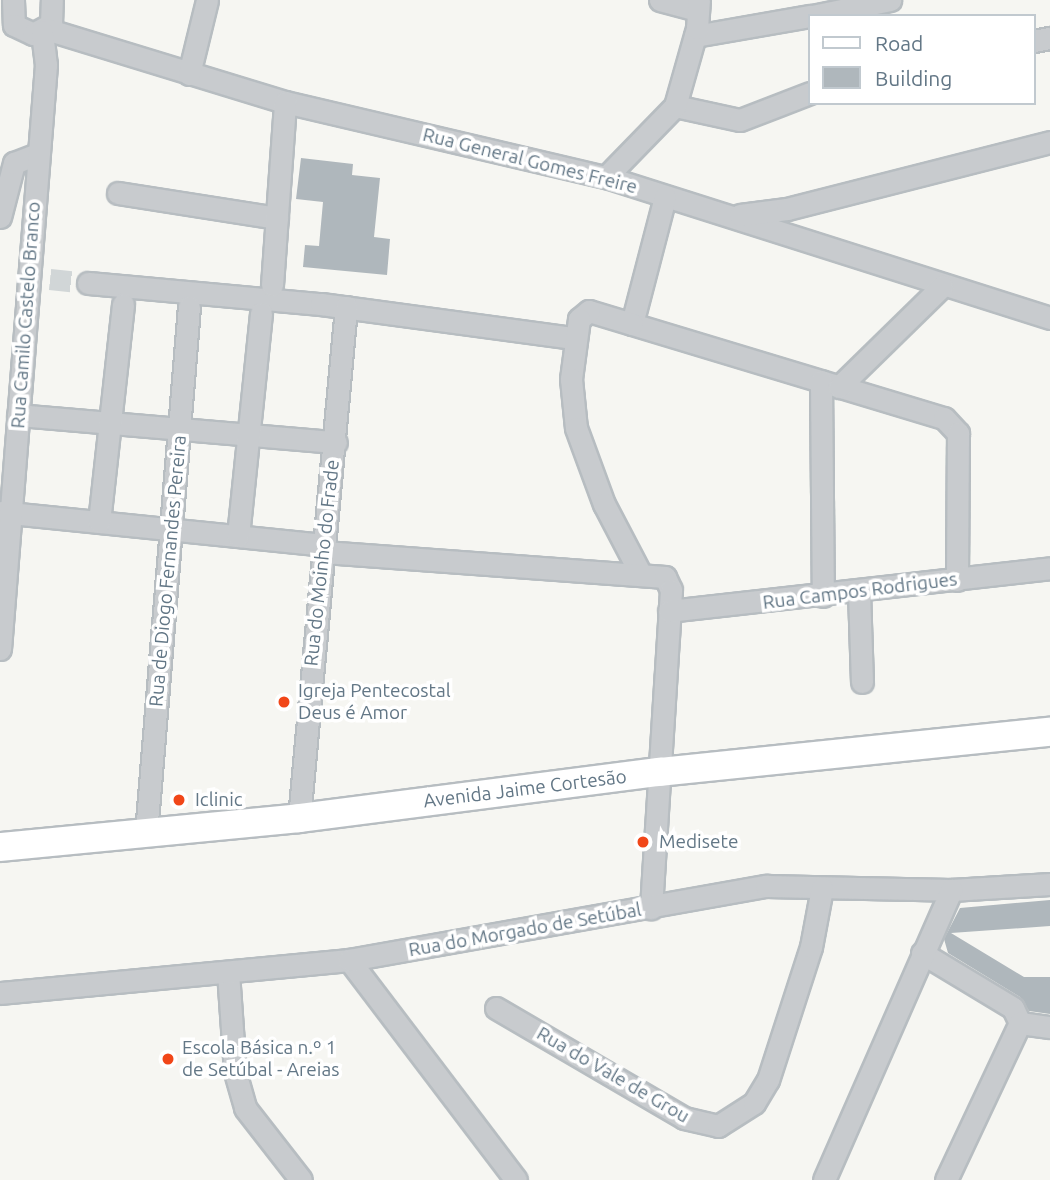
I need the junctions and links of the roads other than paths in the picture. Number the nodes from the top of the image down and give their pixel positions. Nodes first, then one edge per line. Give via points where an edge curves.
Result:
1 (12, 0) edge
2 (207, 0) edge
3 (660, 0) edge
4 (890, 0) edge
5 (53, 1) edge
6 (869, 2) edge
7 (779, 10) edge
8 (0, 11) edge
9 (819, 14) edge
10 (808, 15) edge
11 (697, 19) edge
12 (44, 30) junction
13 (85, 43) junction
14 (46, 65) junction
15 (189, 74) junction
16 (808, 94) edge
17 (285, 102) junction
18 (674, 106) junction
19 (1050, 142) edge
20 (37, 154) junction
21 (606, 177) junction
22 (118, 193) dead end
23 (665, 197) junction
24 (788, 209) junction
25 (734, 216) junction
26 (0, 217) edge
27 (277, 218) junction
28 (788, 235) junction
29 (88, 283) tunnel mouth
30 (272, 285) dead end
31 (942, 286) junction
32 (123, 304) dead end
33 (189, 307) dead end
34 (346, 307) junction
35 (261, 313) dead end
36 (1050, 318) edge
37 (632, 324) junction
38 (574, 338) junction
39 (830, 384) junction
40 (19, 415) junction
41 (110, 424) junction
42 (179, 430) junction
43 (248, 434) junction
44 (336, 442) junction
45 (6, 512) edge
46 (99, 522) junction
47 (172, 529) junction
48 (238, 536) junction
49 (324, 548) junction
50 (1050, 568) edge
51 (639, 571) junction
52 (957, 580) junction
53 (859, 592) junction
54 (823, 596) junction
55 (670, 600) junction
56 (0, 649) edge
57 (862, 682) dead end
58 (1050, 732) edge
59 (660, 772) junction
60 (299, 818) junction
61 (146, 834) junction
62 (0, 847) edge
63 (1050, 884) edge
64 (822, 888) junction
65 (951, 890) junction
66 (651, 908) junction
67 (922, 953) junction
68 (349, 960) junction
69 (228, 972) junction
70 (0, 993) edge
71 (496, 1008) dead end
72 (1020, 1023) junction
73 (1050, 1027) edge
74 (301, 1180) edge
75 (516, 1180) edge
76 (824, 1180) edge
77 (946, 1180) edge

1 - 8 street
1 - 12 street, Rua General Gomes Freire via 14,25 26,33
2 - 15 street
3 - 11 street
4 - 6 street
5 - 12 street via 54,18
6 - 9 street
7 - 10 street
7 - 11 street
11 - 18 street
12 - 13 street, Rua General Gomes Freire
12 - 14 street, Rua Camilo Castelo Branco
13 - 14 street
13 - 15 street, Rua General Gomes Freire
14 - 20 street, Rua Camilo Castelo Branco
15 - 17 street, Rua General Gomes Freire
16 - 18 street via 740,120
17 - 21 street, Rua General Gomes Freire
17 - 27 street
18 - 21 street
19 - 24 street
20 - 26 street via 14,163
20 - 40 street, Rua Camilo Castelo Branco via 40,278
21 - 23 street, Rua General Gomes Freire
22 - 27 street
23 - 25 street, Rua General Gomes Freire
23 - 37 street
24 - 25 street
24 - 28 street via 783,221
25 - 28 street, Rua General Gomes Freire
27 - 30 street
28 - 31 street, Rua General Gomes Freire
29 - 34 street
31 - 36 street, Rua General Gomes Freire
31 - 39 street
32 - 41 street
33 - 42 street, Rua de Diogo Fernandes Pereira
34 - 38 street
34 - 44 street, Rua do Moinho do Frade
35 - 43 street
37 - 38 street via 589,311 579,319
37 - 39 street
38 - 51 street via 576,428 604,504
39 - 52 street via 944,418 958,433
39 - 54 street
40 - 41 street
40 - 45 street, Rua Camilo Castelo Branco
41 - 42 street
41 - 46 street
42 - 43 street
42 - 47 street, Rua de Diogo Fernandes Pereira
43 - 44 street
43 - 48 street
44 - 49 street, Rua do Moinho do Frade
45 - 46 street
45 - 56 street, Rua Camilo Castelo Branco
46 - 47 street
47 - 48 street
47 - 61 street, Rua de Diogo Fernandes Pereira
48 - 49 street
49 - 51 street via 423,562
49 - 60 street, Rua do Moinho do Frade
50 - 52 street, Rua Campos Rodrigues
51 - 55 street via 665,577
52 - 53 street, Rua Campos Rodrigues
53 - 54 street, Rua Campos Rodrigues
53 - 57 street
54 - 55 street, Rua Campos Rodrigues
55 - 59 street
58 - 59 main road, Avenida Jaime Cortesão
59 - 60 main road, Avenida Jaime Cortesão
59 - 66 street
60 - 61 main road, Avenida Jaime Cortesão
61 - 62 main road, Avenida Jaime Cortesão
63 - 65 street, Rua do Morgado de Setúbal
64 - 65 street, Rua do Morgado de Setúbal
64 - 66 street, Rua do Morgado de Setúbal via 765,886
64 - 71 street, Rua do Vale de Grou via 811,947 768,1080 754,1103 718,1126 684,1118
65 - 67 street
66 - 68 street, Rua do Morgado de Setúbal
67 - 72 street via 1013,1008
67 - 76 street
68 - 69 street, Rua do Morgado de Setúbal
68 - 75 street
69 - 70 street, Rua do Morgado de Setúbal
69 - 74 street via 235,1072 245,1108
72 - 73 street
72 - 77 street

